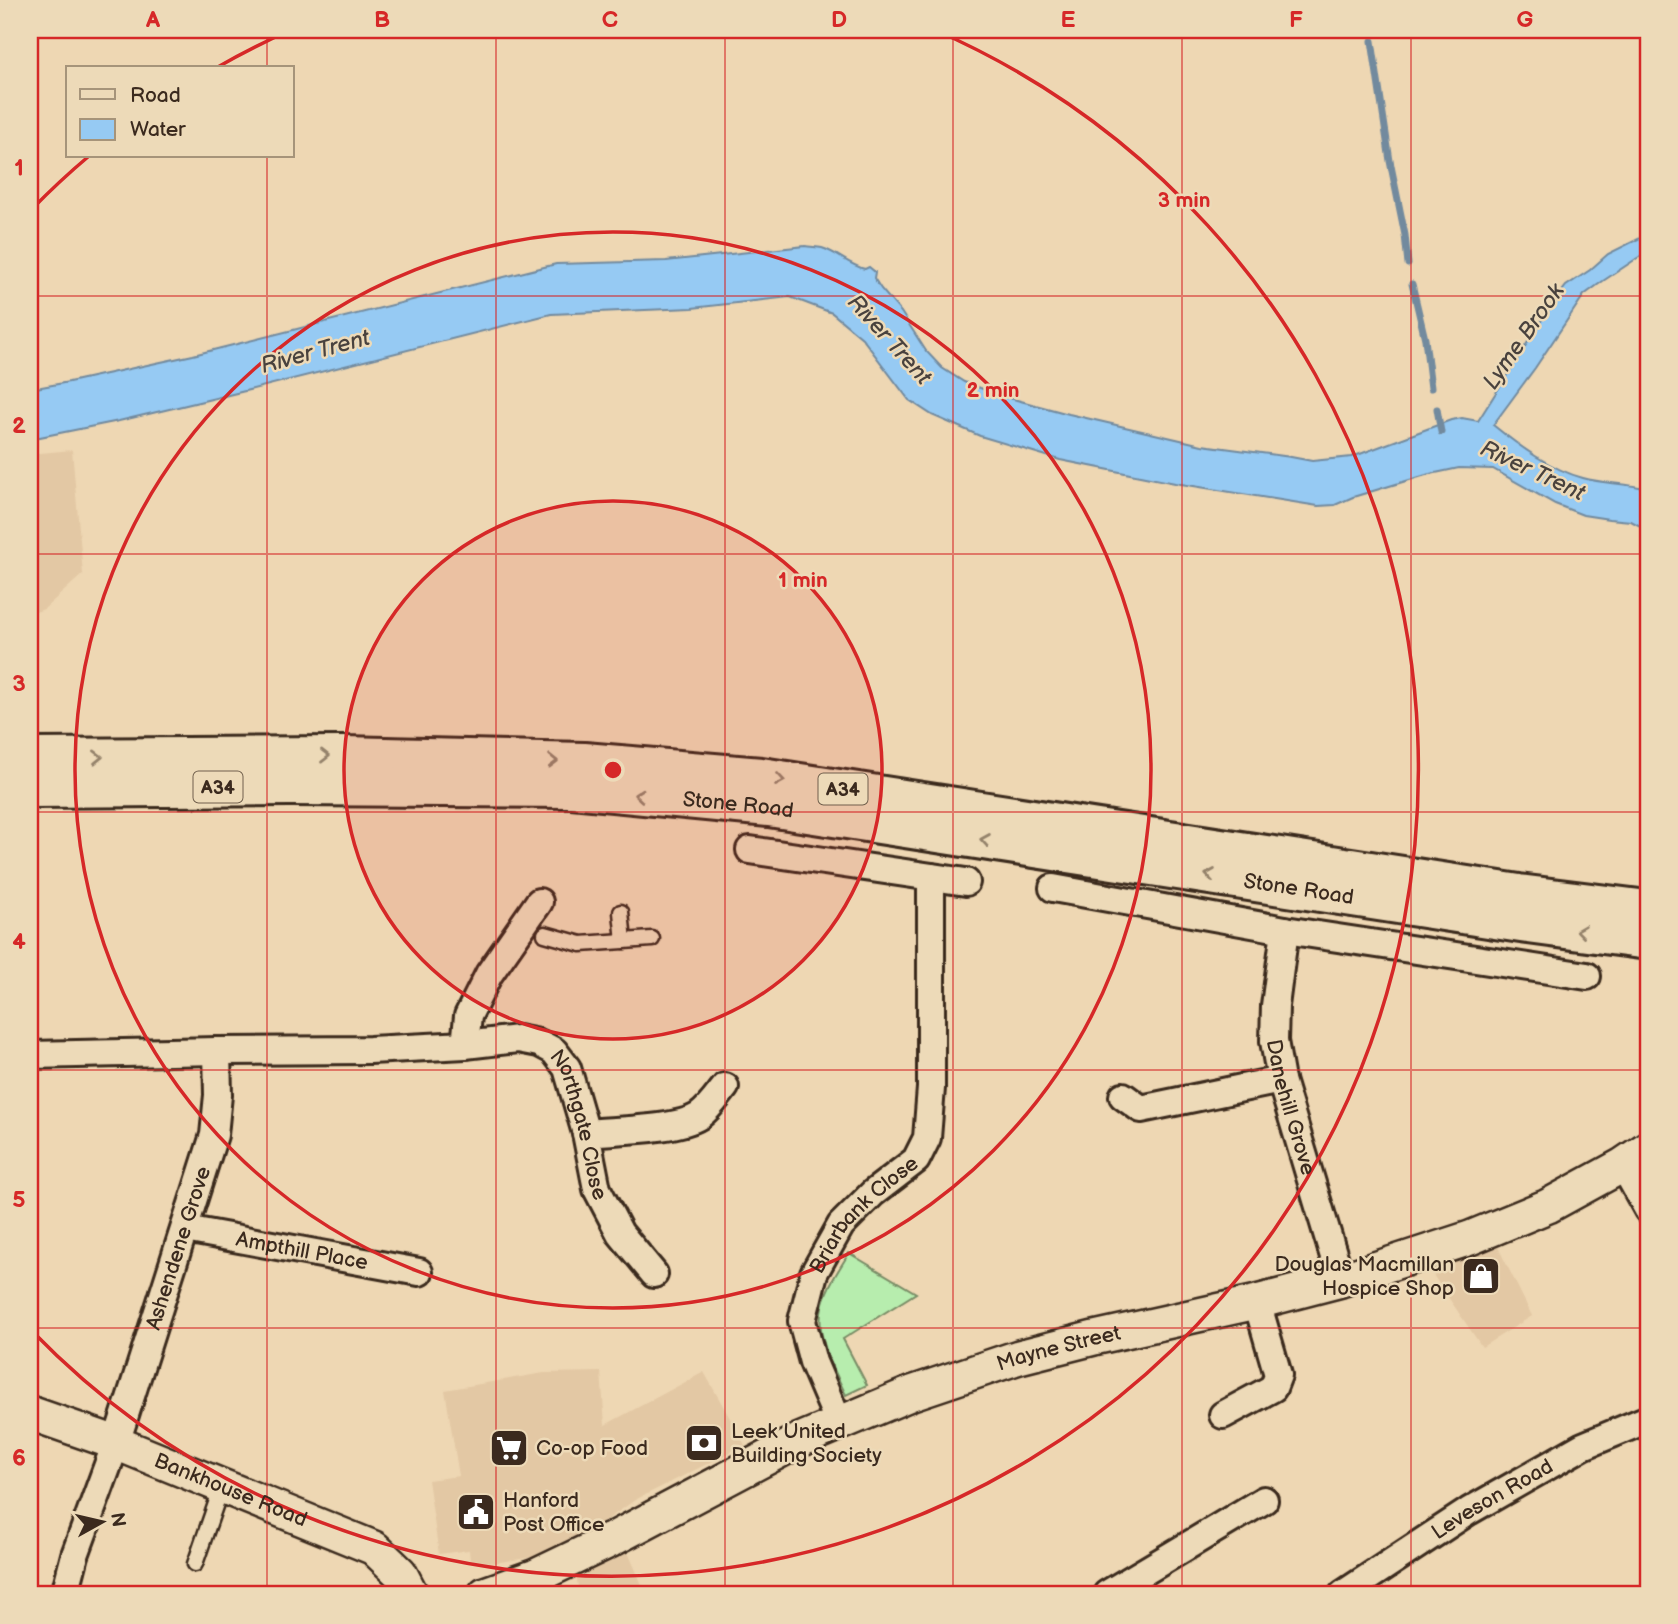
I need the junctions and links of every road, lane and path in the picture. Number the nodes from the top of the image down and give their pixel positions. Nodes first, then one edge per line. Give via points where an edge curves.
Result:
1 (30, 758) edge
2 (405, 772) junction
3 (30, 788) edge
4 (750, 850) dead end
5 (931, 877) junction
6 (966, 882) dead end
7 (1059, 894) dead end
8 (540, 902) dead end
9 (1648, 910) edge
10 (621, 912) dead end
11 (534, 929) junction
12 (1285, 930) junction
13 (652, 939) dead end
14 (1648, 940) edge
15 (624, 941) junction
16 (1578, 980) dead end
17 (465, 1045) junction
18 (217, 1051) junction
19 (30, 1055) edge
20 (1281, 1080) junction
21 (725, 1087) dead end
22 (1131, 1110) dead end
23 (586, 1133) junction
24 (1636, 1157) edge
25 (1648, 1210) edge
26 (185, 1228) junction
27 (419, 1272) dead end
28 (654, 1274) dead end
29 (1341, 1280) junction
30 (1257, 1302) junction
31 (30, 1413) edge
32 (1223, 1415) dead end
33 (1648, 1419) edge
34 (839, 1423) junction
35 (116, 1443) junction
36 (222, 1486) junction
37 (1264, 1500) dead end
38 (195, 1564) dead end
39 (542, 1585) edge
40 (68, 1594) edge
41 (411, 1594) edge
42 (485, 1594) edge
43 (1107, 1594) edge
44 (1343, 1594) edge

1 -> 2 highway, Stone Road / A34 via 344,756
2 - 3 highway, Stone Road / A34
2 -> 9 highway, Stone Road / A34 via 584,761 761,777
14 -> 2 highway, Stone Road / A34 via 769,807
4 - 5 street
5 - 6 street
5 - 34 street, Briarbank Close via 927,1138 916,1160 841,1225 814,1273 802,1321 813,1362
7 - 12 street
8 - 11 street
10 - 15 lane
11 - 15 lane via 581,944
11 - 17 street via 489,974 468,1016
12 - 16 street
12 - 20 street, Danehill Grove via 1274,1041
13 - 15 lane
17 - 18 street
17 - 23 street, Northgate Close via 518,1039 554,1051 567,1068
18 - 19 street
18 - 26 street, Ashendene Grove via 214,1135
20 - 22 street
20 - 29 street, Danehill Grove
21 - 23 street via 698,1117 676,1125
23 - 28 street, Northgate Close via 597,1189 620,1233
24 - 25 street
24 - 29 street, Mayne Street via 1537,1211
26 - 27 street, Ampthill Place
26 - 35 street, Ashendene Grove
29 - 30 street, Mayne Street
30 - 32 street via 1278,1374 1273,1388
30 - 34 street, Mayne Street via 1019,1357
31 - 35 street, Bankhouse Road
33 - 44 street, Leveson Road via 1583,1446 1469,1511
34 - 39 street, Mayne Street via 611,1540
35 - 36 street, Bankhouse Road
35 - 40 street, Ashendene Grove via 75,1555
36 - 38 lane
36 - 41 street, Bankhouse Road via 374,1548 400,1573
37 - 43 street
39 - 42 street, Mayne Street

